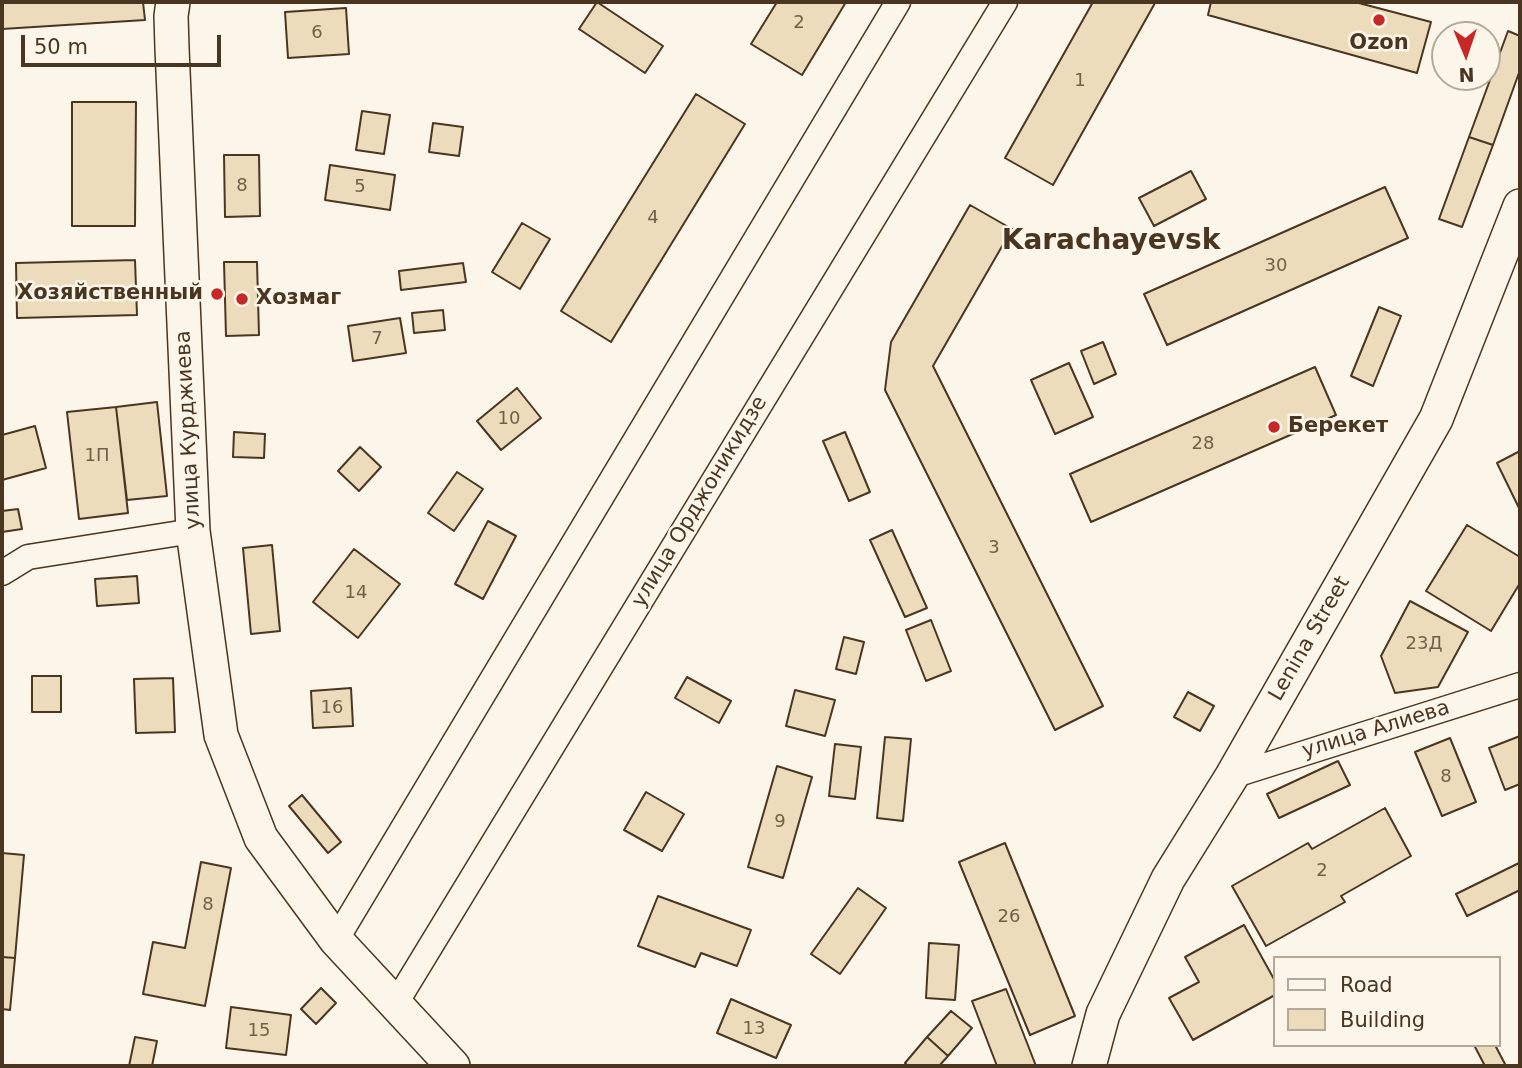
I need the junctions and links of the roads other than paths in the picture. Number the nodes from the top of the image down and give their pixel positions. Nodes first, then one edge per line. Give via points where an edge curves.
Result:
1 (173, 2) edge
2 (898, 2) edge
3 (1004, 2) edge
4 (1520, 206) edge
5 (194, 531) junction
6 (2, 573) edge
7 (1520, 685) edge
8 (1232, 776) junction
9 (336, 940) junction
10 (396, 1003) junction
11 (453, 1066) edge
12 (1089, 1066) edge

1 - 5 street, улица Курджиева
2 - 9 street
3 - 10 street, улица Орджоникидзе
4 - 8 street, Lenina Street via 1436,419
5 - 6 street via 28,557
5 - 9 street, улица Курджиева via 221,735 261,838
7 - 8 street, улица Алиева
8 - 12 street, Lenina Street via 1168,879 1103,1014
9 - 10 street
10 - 11 street

